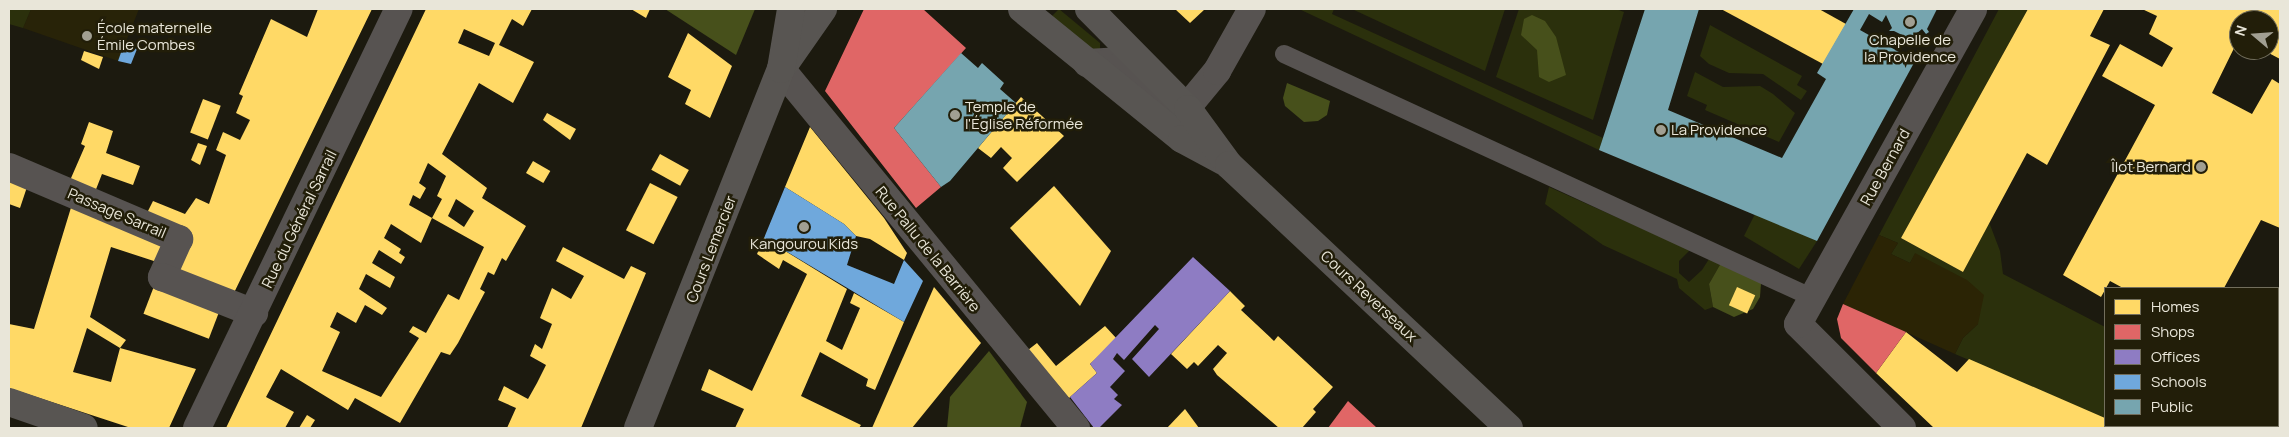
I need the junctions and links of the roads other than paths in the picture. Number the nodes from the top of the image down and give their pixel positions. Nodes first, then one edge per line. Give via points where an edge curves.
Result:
1 (400, 9) edge
2 (792, 9) edge
3 (823, 9) edge
4 (1022, 9) edge
5 (1088, 9) edge
6 (1252, 9) edge
7 (1973, 9) edge
8 (1284, 54) dead end
9 (1086, 63) junction
10 (781, 69) junction
11 (1188, 109) junction
12 (1230, 165) junction
13 (9, 167) edge
14 (1813, 298) junction
15 (254, 313) junction
16 (9, 402) edge
17 (84, 428) edge
18 (197, 428) edge
19 (638, 428) edge
20 (1076, 428) edge
21 (1509, 428) edge
22 (1902, 428) edge

1 - 15 street, Rue du Général Sarrail
2 - 10 main road, Cours Lemercier
3 - 10 main road, Cours Lemercier
4 - 9 main road, Cours Reverseaux
5 - 11 main road, Cours Reverseaux
6 - 11 street via 1217,71
7 - 14 street, Rue Bernard
8 - 14 lane
9 - 11 street via 1109,62 1120,66 1175,115 1180,117
9 - 12 main road, Cours Reverseaux via 1182,139
10 - 19 main road, Cours Lemercier
10 - 20 street, Rue Pallu de la Barrière
11 - 12 main road, Cours Reverseaux
12 - 21 main road, Cours Reverseaux
13 - 15 street, Passage Sarrail via 178,239 162,277
14 - 22 street, Rue Bernard via 1798,324
15 - 18 street, Rue du Général Sarrail
16 - 17 main road

